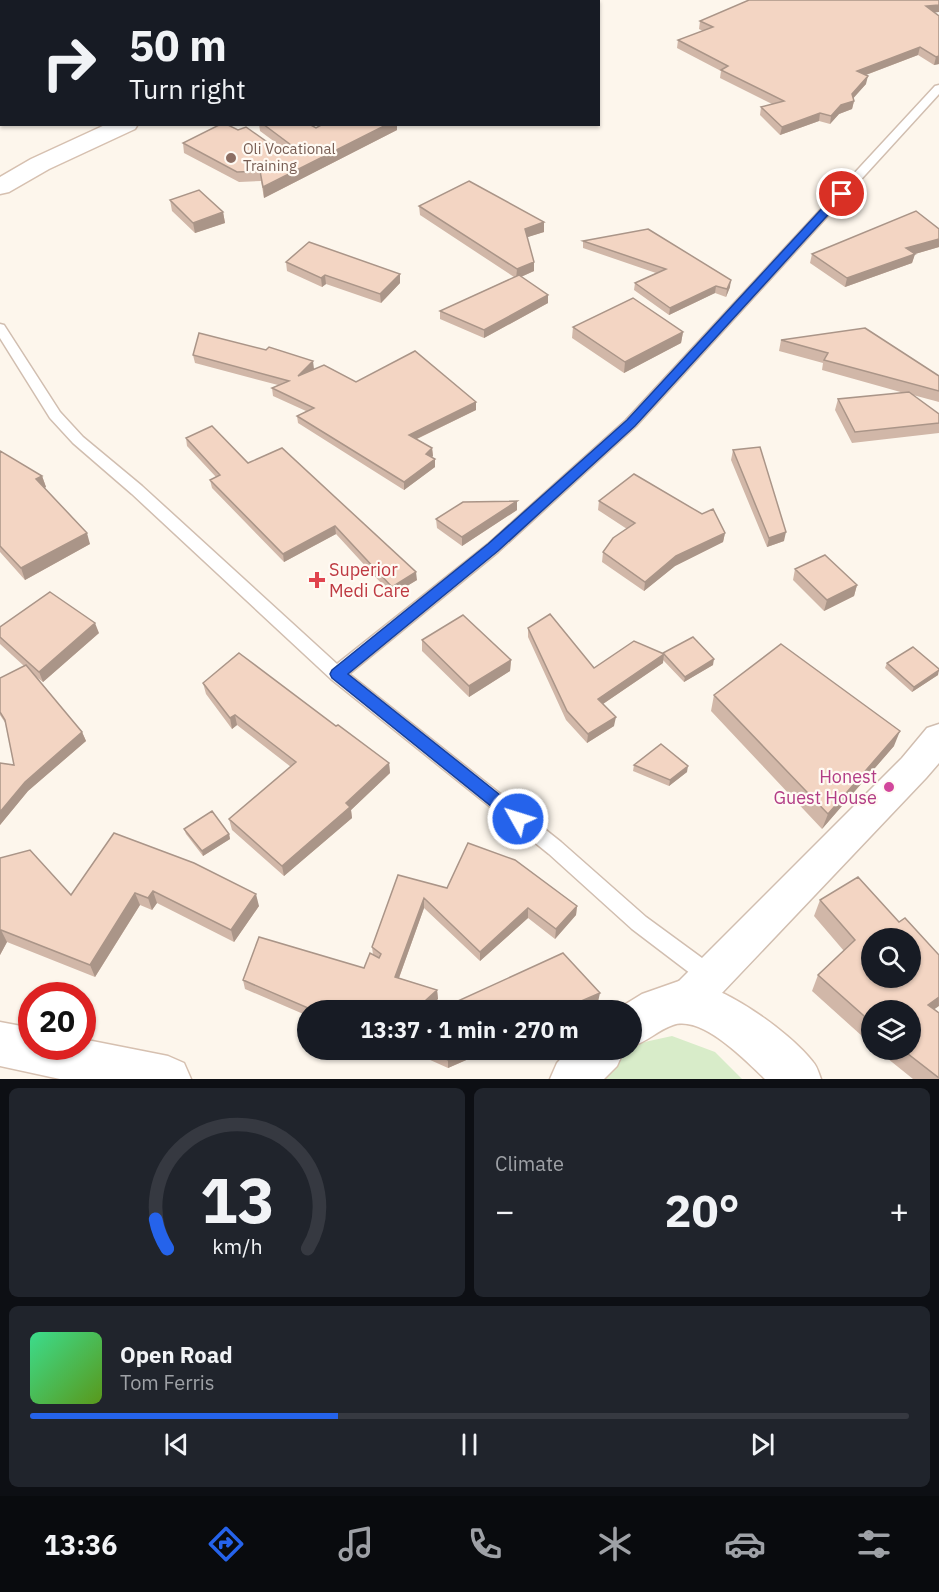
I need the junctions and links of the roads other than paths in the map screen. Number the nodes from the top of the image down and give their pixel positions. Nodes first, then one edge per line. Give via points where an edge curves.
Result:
1 (939, 88) edge
2 (123, 126) edge
3 (0, 187) edge
4 (0, 328) edge
5 (337, 674) junction
6 (939, 738) edge
7 (700, 990) junction
8 (642, 1019) edge
9 (0, 1044) edge
10 (591, 1060) edge
11 (58, 1068) edge
12 (168, 1079) edge
13 (573, 1079) edge
14 (798, 1079) edge

1 - 5 lane via 631,423 493,548
2 - 3 main road
4 - 5 lane via 55,415 78,440
5 - 7 lane via 555,848 639,922
6 - 7 street
7 - 8 main road
7 - 14 main road via 725,1017
9 - 11 main road
10 - 13 main road
11 - 12 main road

